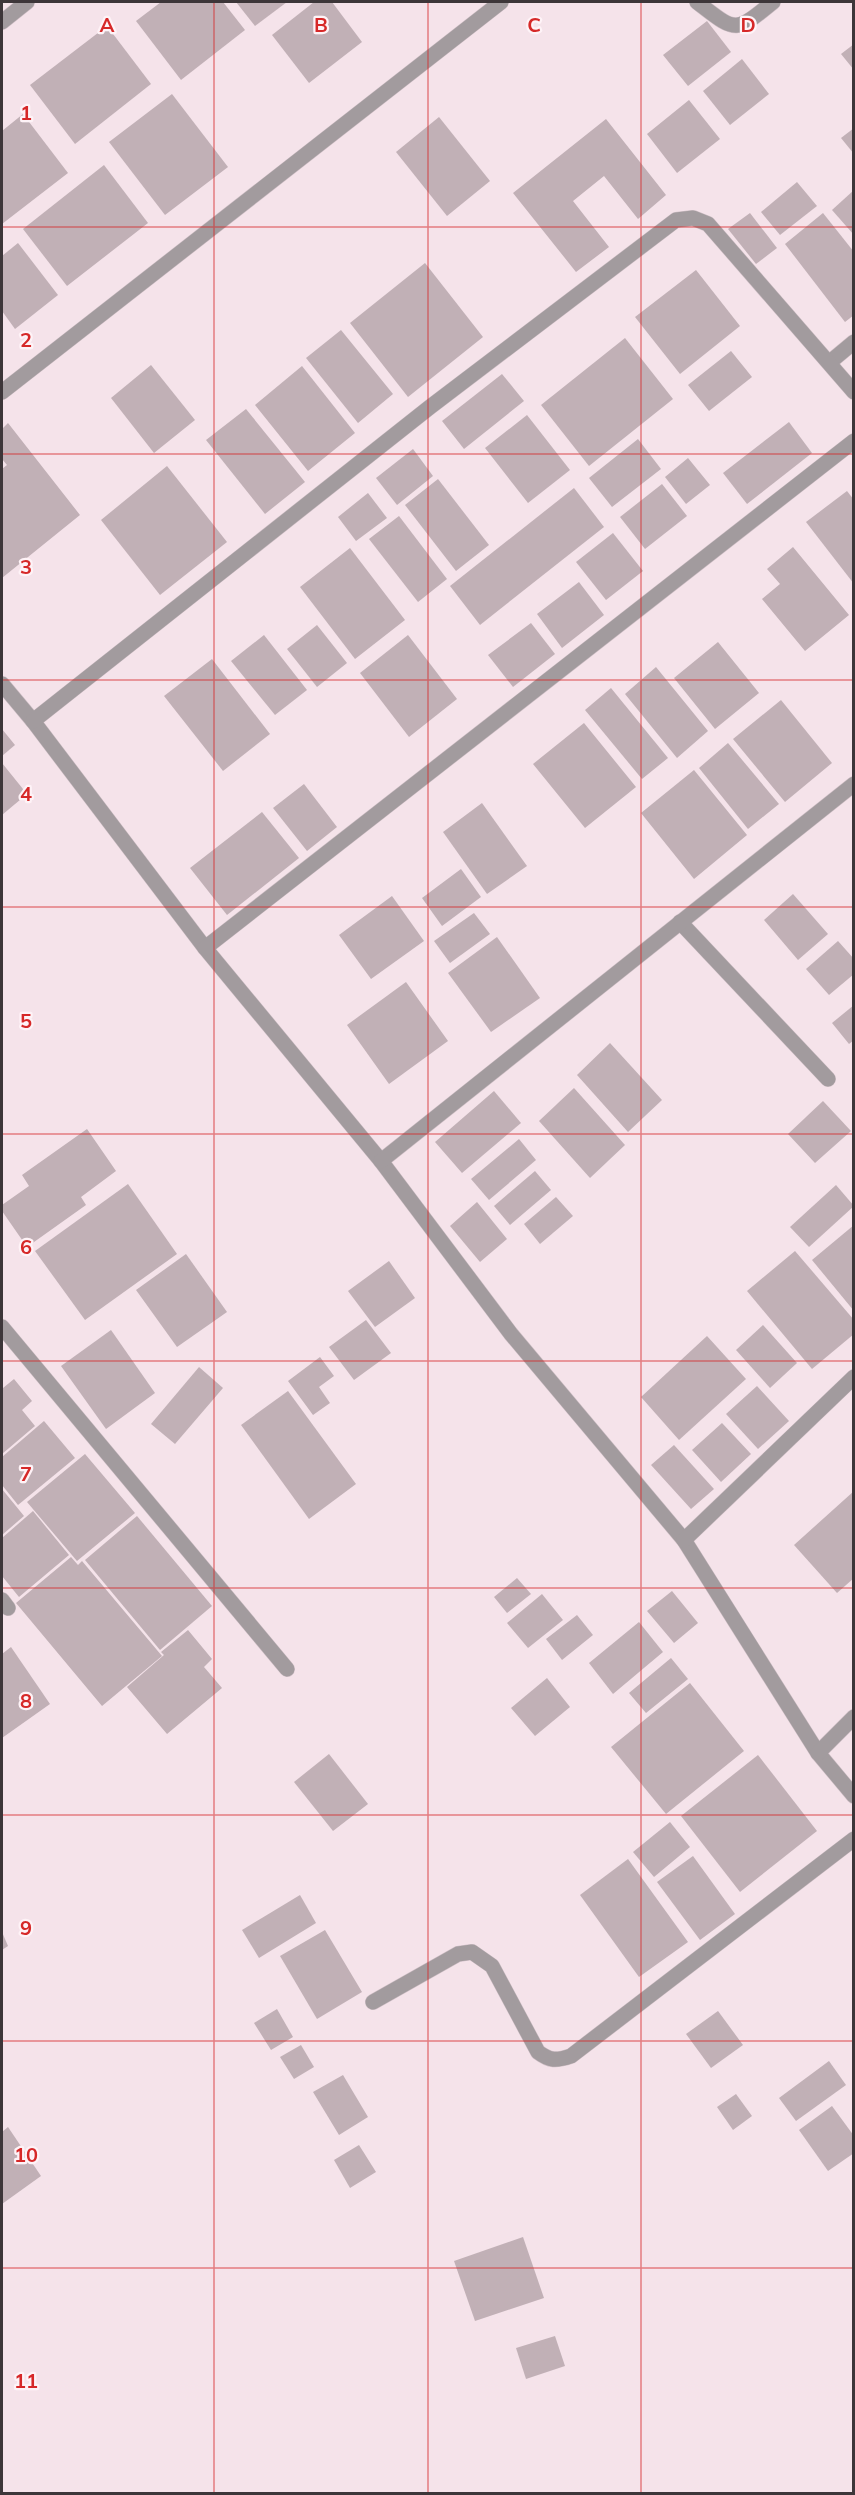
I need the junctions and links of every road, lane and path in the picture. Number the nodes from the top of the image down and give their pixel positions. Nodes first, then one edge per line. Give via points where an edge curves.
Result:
1 (27, 2) edge
2 (501, 2) edge
3 (697, 2) edge
4 (773, 2) edge
5 (2, 22) edge
6 (854, 342) edge
7 (830, 362) junction
8 (2, 392) edge
9 (854, 392) edge
10 (854, 441) edge
11 (2, 684) edge
12 (33, 722) junction
13 (854, 784) edge
14 (680, 922) junction
15 (205, 948) junction
16 (828, 1079) dead end
17 (381, 1161) junction
18 (2, 1327) edge
19 (854, 1377) edge
20 (684, 1540) junction
21 (287, 1669) dead end
22 (854, 1717) edge
23 (818, 1753) junction
24 (854, 1796) edge
25 (854, 1839) edge
26 (373, 2002) dead end

1 - 5 street
2 - 8 street
3 - 4 street via 735,27 744,25
6 - 7 street
7 - 9 street
7 - 12 street via 708,224 693,218 676,220 430,406
10 - 15 street
11 - 12 street
12 - 15 street
13 - 14 street
14 - 16 street
14 - 17 street
15 - 17 street
17 - 20 street via 511,1334
18 - 21 street
19 - 20 street
20 - 23 street
22 - 23 street
23 - 24 street
25 - 26 street via 570,2056 558,2061 538,2052 492,1966 472,1952 458,1954

